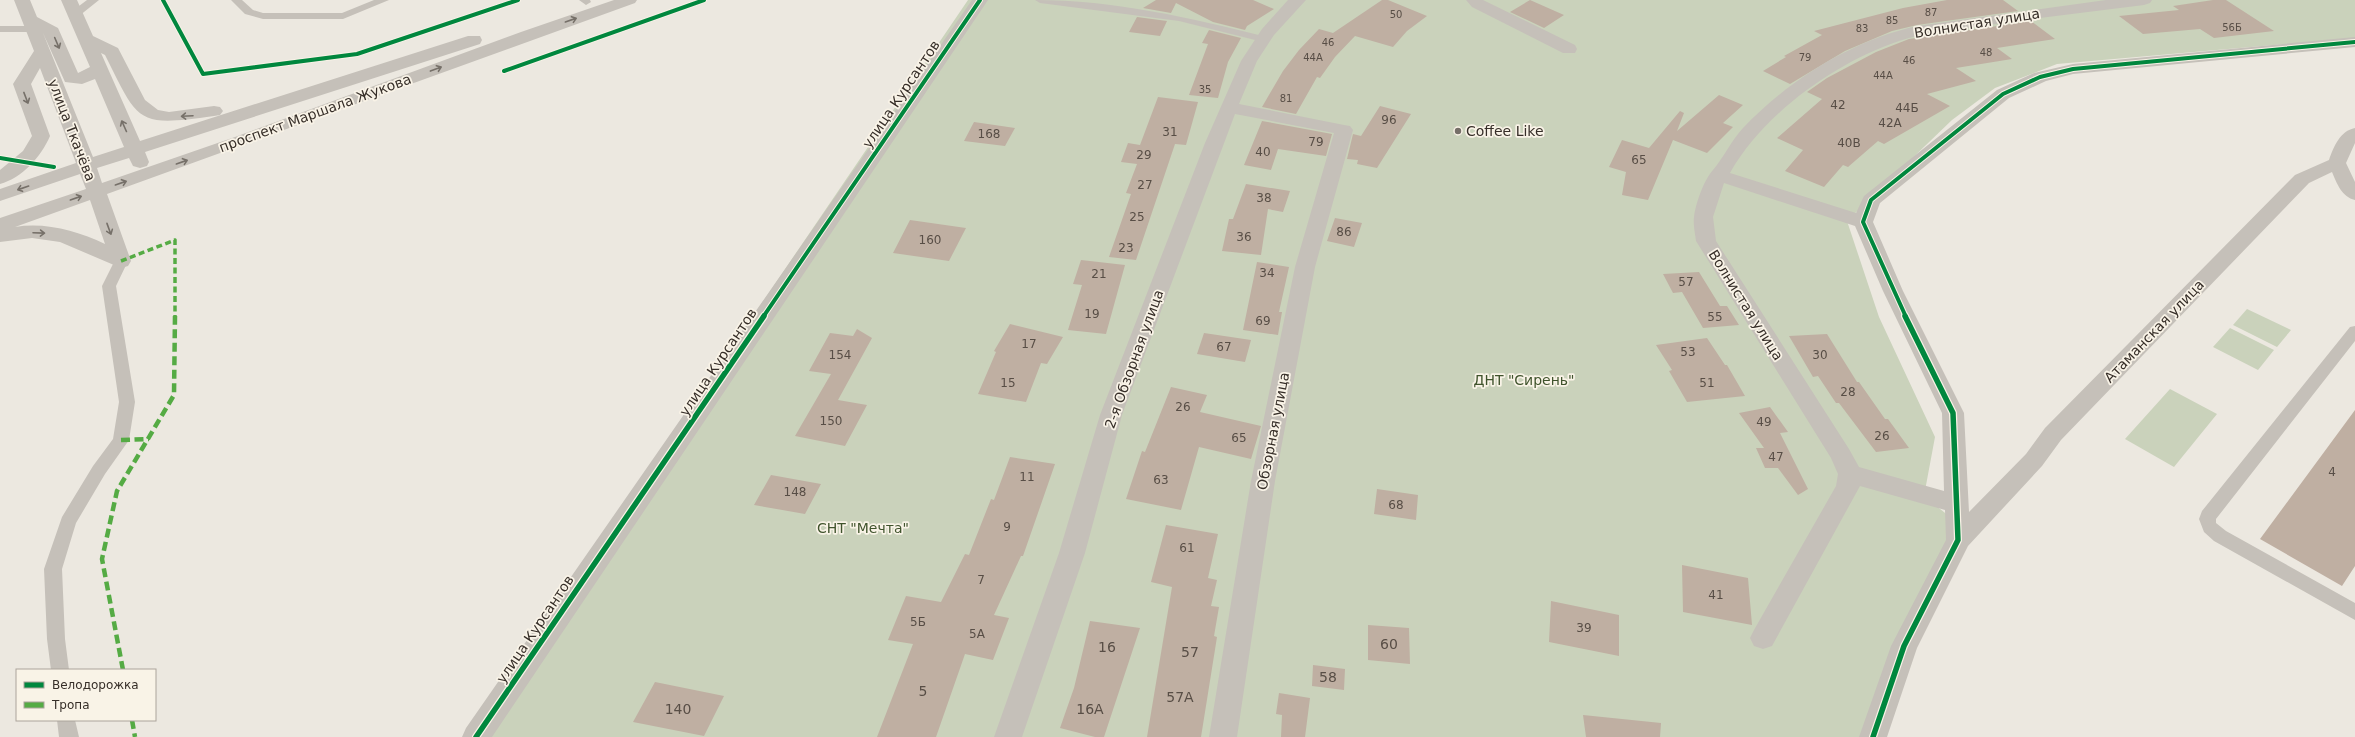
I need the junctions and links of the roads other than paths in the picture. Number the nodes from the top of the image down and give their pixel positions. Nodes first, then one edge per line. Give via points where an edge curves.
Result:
1 (22, 0) edge
2 (94, 0) edge
3 (236, 0) edge
4 (384, 0) edge
5 (629, 0) edge
6 (980, 0) edge
7 (1040, 0) edge
8 (1298, 0) edge
9 (1474, 0) edge
10 (2144, 0) edge
11 (588, 1) edge
12 (72, 7) edge
13 (343, 16) junction
14 (363, 17) dead end
15 (31, 24) junction
16 (0, 29) edge
17 (86, 39) junction
18 (1263, 39) junction
19 (2355, 42) edge
20 (1569, 49) dead end
21 (42, 51) junction
22 (388, 67) junction
23 (99, 69) junction
24 (1231, 108) junction
25 (2355, 132) edge
26 (135, 150) junction
27 (2337, 163) junction
28 (87, 166) junction
29 (145, 174) junction
30 (1718, 175) junction
31 (0, 178) edge
32 (96, 191) junction
33 (2355, 194) edge
34 (0, 196) edge
35 (1862, 222) junction
36 (0, 225) edge
37 (0, 236) edge
38 (121, 261) junction
39 (2355, 331) edge
40 (1850, 474) junction
41 (1956, 504) junction
42 (1958, 540) junction
43 (2355, 612) edge
44 (1763, 638) dead end
45 (60, 669) edge
46 (66, 721) edge
47 (69, 737) edge
48 (476, 737) edge
49 (1008, 737) edge
50 (1223, 737) edge
51 (1873, 737) edge

1 - 15 street, улица Ткачёва
2 - 12 lane
3 - 13 lane via 255,15
4 - 13 lane
29 -> 5 street, проспект Маршала Жукова
6 - 48 street, улица Курсантов
7 - 18 lane via 1179,18
8 - 18 street, 2-я Обзорная улица via 1290,4
9 - 20 street
10 - 30 street, Волнистая улица via 1925,29 1882,41 1837,64 1786,98 1748,132
11 - 22 street, проспект Маршала Жукова
12 - 17 street
13 - 14 lane via 352,21
15 - 16 lane
15 - 21 street, улица Ткачёва
15 -> 23 street via 52,31 71,78 82,79
22 -> 17 street via 368,68 224,110 169,117 152,114 138,103 112,52
17 - 23 street
18 - 24 street, 2-я Обзорная улица via 1249,61
19 - 35 street via 2073,69 2040,77 2004,94 1871,200
21 - 28 street, улица Ткачёва
21 -> 31 street via 22,84 41,136 38,144 18,166
22 - 26 street, проспект Маршала Жукова via 182,132
26 -> 23 street
24 - 49 street, 2-я Обзорная улица via 1214,143 1111,416 1072,553
24 - 50 street, Обзорная улица via 1344,130 1305,267 1263,481
25 - 27 street via 2344,144
26 - 28 street, проспект Маршала Жукова
26 - 29 street
27 - 33 street via 2346,184
27 - 42 street, Атаманская улица via 2302,179 2054,434 2034,460
28 - 32 street, улица Ткачёва
28 -> 34 street, проспект Маршала Жукова
32 -> 29 street, проспект Маршала Жукова
30 - 35 street
30 - 40 street, Волнистая улица via 1704,215 1706,241 1841,455
36 -> 32 street, проспект Маршала Жукова
32 -> 38 street, улица Ткачёва
35 - 41 street via 1953,413
37 -> 38 street via 32,233 72,237
38 - 45 lane via 109,286 127,402 121,440 99,470 68,522 54,569 56,638
39 - 43 lane via 2208,516 2207,521 2210,528 2220,536
40 - 41 street
40 - 44 street via 1848,487
41 - 42 street
42 - 51 street via 1904,646
46 - 47 lane

